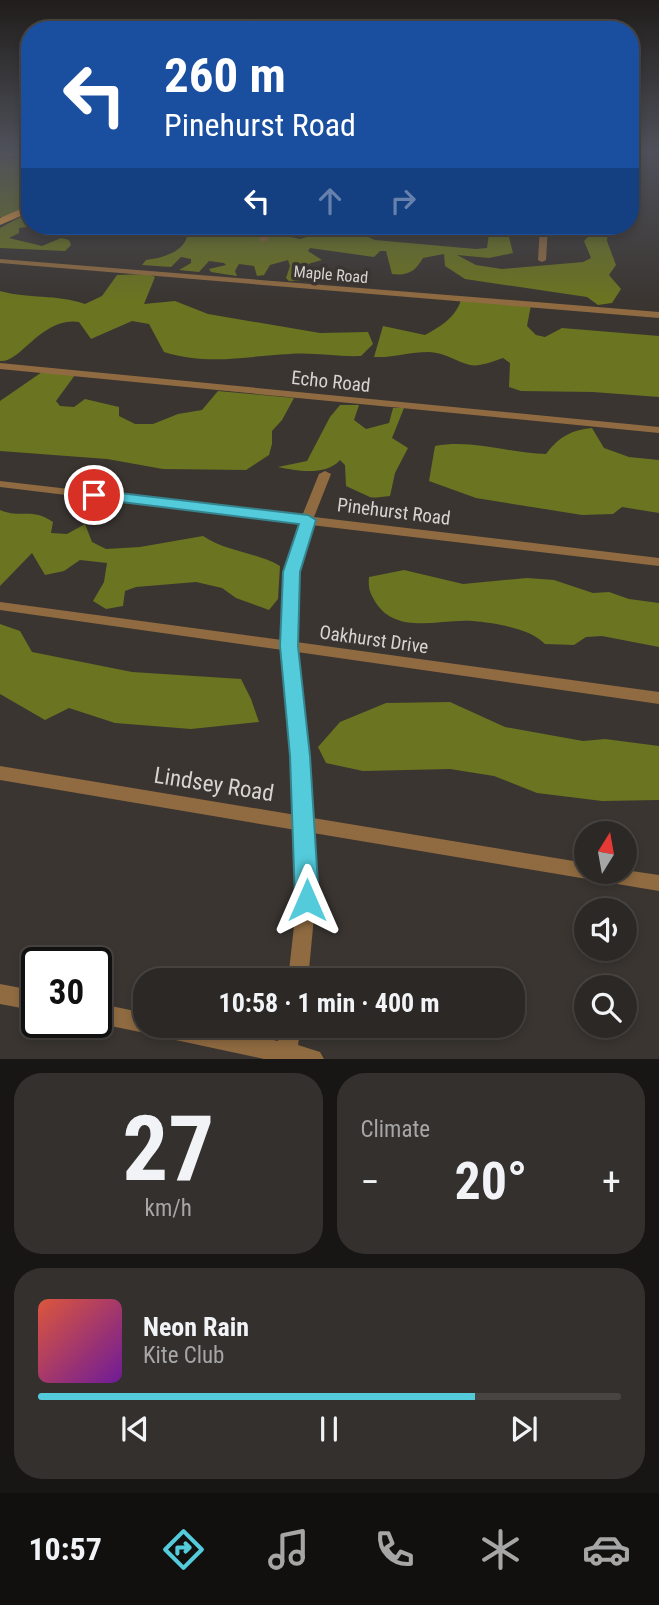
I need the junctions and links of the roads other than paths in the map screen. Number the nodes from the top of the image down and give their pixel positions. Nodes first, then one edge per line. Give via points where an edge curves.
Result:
1 (21, 212) edge
2 (0, 222) edge
3 (266, 235) edge
4 (543, 235) edge
5 (263, 239) dead end
6 (542, 260) dead end
7 (0, 261) edge
8 (659, 314) edge
9 (0, 366) edge
10 (659, 430) edge
11 (325, 474) dead end
12 (0, 484) edge
13 (308, 520) junction
14 (659, 562) edge
15 (0, 606) edge
16 (289, 646) junction
17 (659, 698) edge
18 (0, 774) edge
19 (304, 823) junction
20 (574, 869) edge
21 (637, 879) edge
22 (659, 883) edge
23 (299, 968) edge
24 (0, 994) edge
25 (21, 998) edge
26 (112, 1016) edge
27 (133, 1021) edge
28 (209, 1038) edge
29 (289, 1038) edge
30 (286, 1056) edge
31 (313, 1059) edge

1 - 2 main road
3 - 5 street
4 - 6 street
7 - 8 street, Maple Road
9 - 10 street, Echo Road
11 - 13 street
12 - 13 street, Pinehurst Road
13 - 14 street, Pinehurst Road
13 - 16 street via 291,572
15 - 16 street, Oakhurst Drive
16 - 17 street, Oakhurst Drive
16 - 19 street
18 - 19 street, Lindsey Road
19 - 20 street, Lindsey Road
19 - 23 street via 307,906
21 - 22 street, Lindsey Road
24 - 25 street
26 - 27 street
28 - 30 street
29 - 30 street
30 - 31 street

